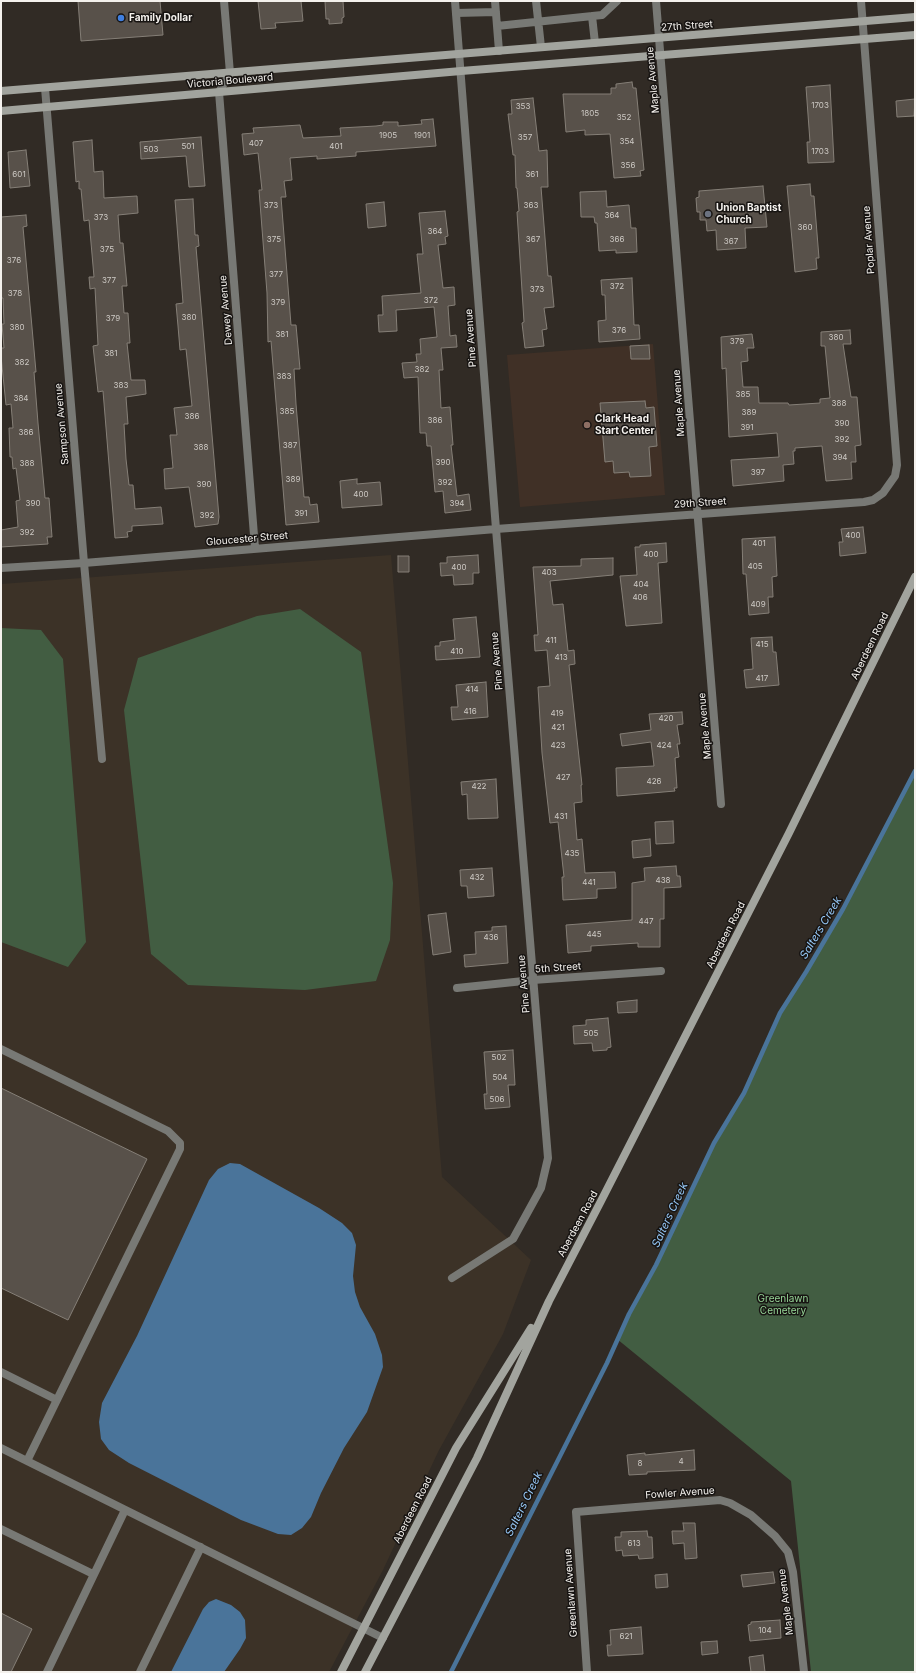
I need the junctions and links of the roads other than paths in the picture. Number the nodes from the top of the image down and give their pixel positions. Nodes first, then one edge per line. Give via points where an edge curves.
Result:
1 (224, 1) edge
2 (456, 1) edge
3 (495, 1) edge
4 (536, 1) edge
5 (617, 1) edge
6 (656, 1) edge
7 (861, 1) edge
8 (496, 12) junction
9 (456, 14) junction
10 (592, 16) junction
11 (915, 17) edge
12 (862, 21) junction
13 (538, 22) junction
14 (497, 26) junction
15 (915, 35) edge
16 (660, 38) junction
17 (864, 39) junction
18 (596, 43) junction
19 (541, 47) junction
20 (499, 51) junction
21 (460, 54) junction
22 (661, 56) junction
23 (461, 71) junction
24 (230, 73) junction
25 (45, 88) junction
26 (1, 91) edge
27 (219, 92) junction
28 (46, 108) junction
29 (1, 111) edge
30 (895, 476) joint
31 (697, 514) junction
32 (496, 529) junction
33 (255, 548) junction
34 (84, 563) junction
35 (1, 568) edge
36 (915, 577) edge
37 (102, 758) dead end
38 (721, 804) dead end
39 (661, 971) dead end
40 (533, 980) junction
41 (457, 988) dead end
42 (1, 1049) edge
43 (452, 1278) dead end
44 (549, 1301) junction
45 (1, 1372) edge
46 (57, 1400) junction
47 (1, 1448) edge
48 (27, 1461) junction
49 (125, 1510) junction
50 (576, 1512) joint
51 (1, 1529) edge
52 (775, 1536) joint
53 (201, 1547) junction
54 (93, 1574) junction
55 (364, 1628) junction
56 (383, 1638) junction
57 (47, 1672) edge
58 (140, 1672) edge
59 (341, 1672) edge
60 (365, 1672) edge
61 (587, 1672) edge
62 (804, 1672) edge

1 - 24 street
2 - 9 street, Pine Avenue
3 - 8 street
4 - 13 street
5 - 10 street via 602,15
6 - 16 street, Maple Avenue
7 - 12 street, Poplar Avenue
8 - 9 street
8 - 14 street
9 - 21 street, Pine Avenue
10 - 13 street
10 - 18 street
11 - 12 main road, 27th Street
12 - 16 main road, 27th Street
12 - 17 street, Poplar Avenue
13 - 14 street
13 - 19 street
14 - 20 street
15 - 17 main road
16 - 18 main road, 27th Street
16 - 22 street, Maple Avenue
17 - 22 main road
17 - 30 street, Poplar Avenue via 897,465
18 - 19 main road, 27th Street
19 - 20 main road, 27th Street
20 - 21 main road, 27th Street
21 - 23 street, Pine Avenue
21 - 24 main road, Victoria Boulevard
22 - 23 main road
22 - 31 street, Maple Avenue
23 - 27 main road, Victoria Boulevard
23 - 32 street, Pine Avenue
24 - 25 main road, Victoria Boulevard
24 - 27 street
25 - 26 main road, Victoria Boulevard
25 - 28 street, Sampson Avenue
27 - 28 main road, Victoria Boulevard
27 - 33 street, Dewey Avenue
28 - 29 main road, Victoria Boulevard
28 - 34 street, Sampson Avenue
30 - 31 street, 29th Street via 883,494 864,502
31 - 32 street, 29th Street
31 - 38 street, Maple Avenue
32 - 33 street, Gloucester Street
32 - 40 street, Pine Avenue
33 - 34 street, Gloucester Street
34 - 35 street, Gloucester Street
34 - 37 street, Sampson Avenue
36 - 44 main road, Aberdeen Road via 790,833
39 - 40 street, 5th Street
40 - 41 street, 5th Street
40 - 43 street, Pine Avenue via 548,1143 545,1174 533,1206 513,1239
42 - 46 street via 168,1131 180,1143 178,1156
44 - 55 main road, Aberdeen Road via 456,1448
44 - 56 main road, Aberdeen Road via 477,1458
45 - 46 street
46 - 48 street
47 - 48 street
48 - 49 street
49 - 53 street
49 - 54 street
50 - 52 street, Fowler Avenue via 720,1500 741,1508
50 - 61 street, Greenlawn Avenue
51 - 54 street
52 - 62 street, Maple Avenue via 783,1544 791,1560
53 - 55 street
53 - 58 street
54 - 57 street
55 - 56 street
55 - 59 main road, Aberdeen Road
56 - 60 main road, Aberdeen Road

